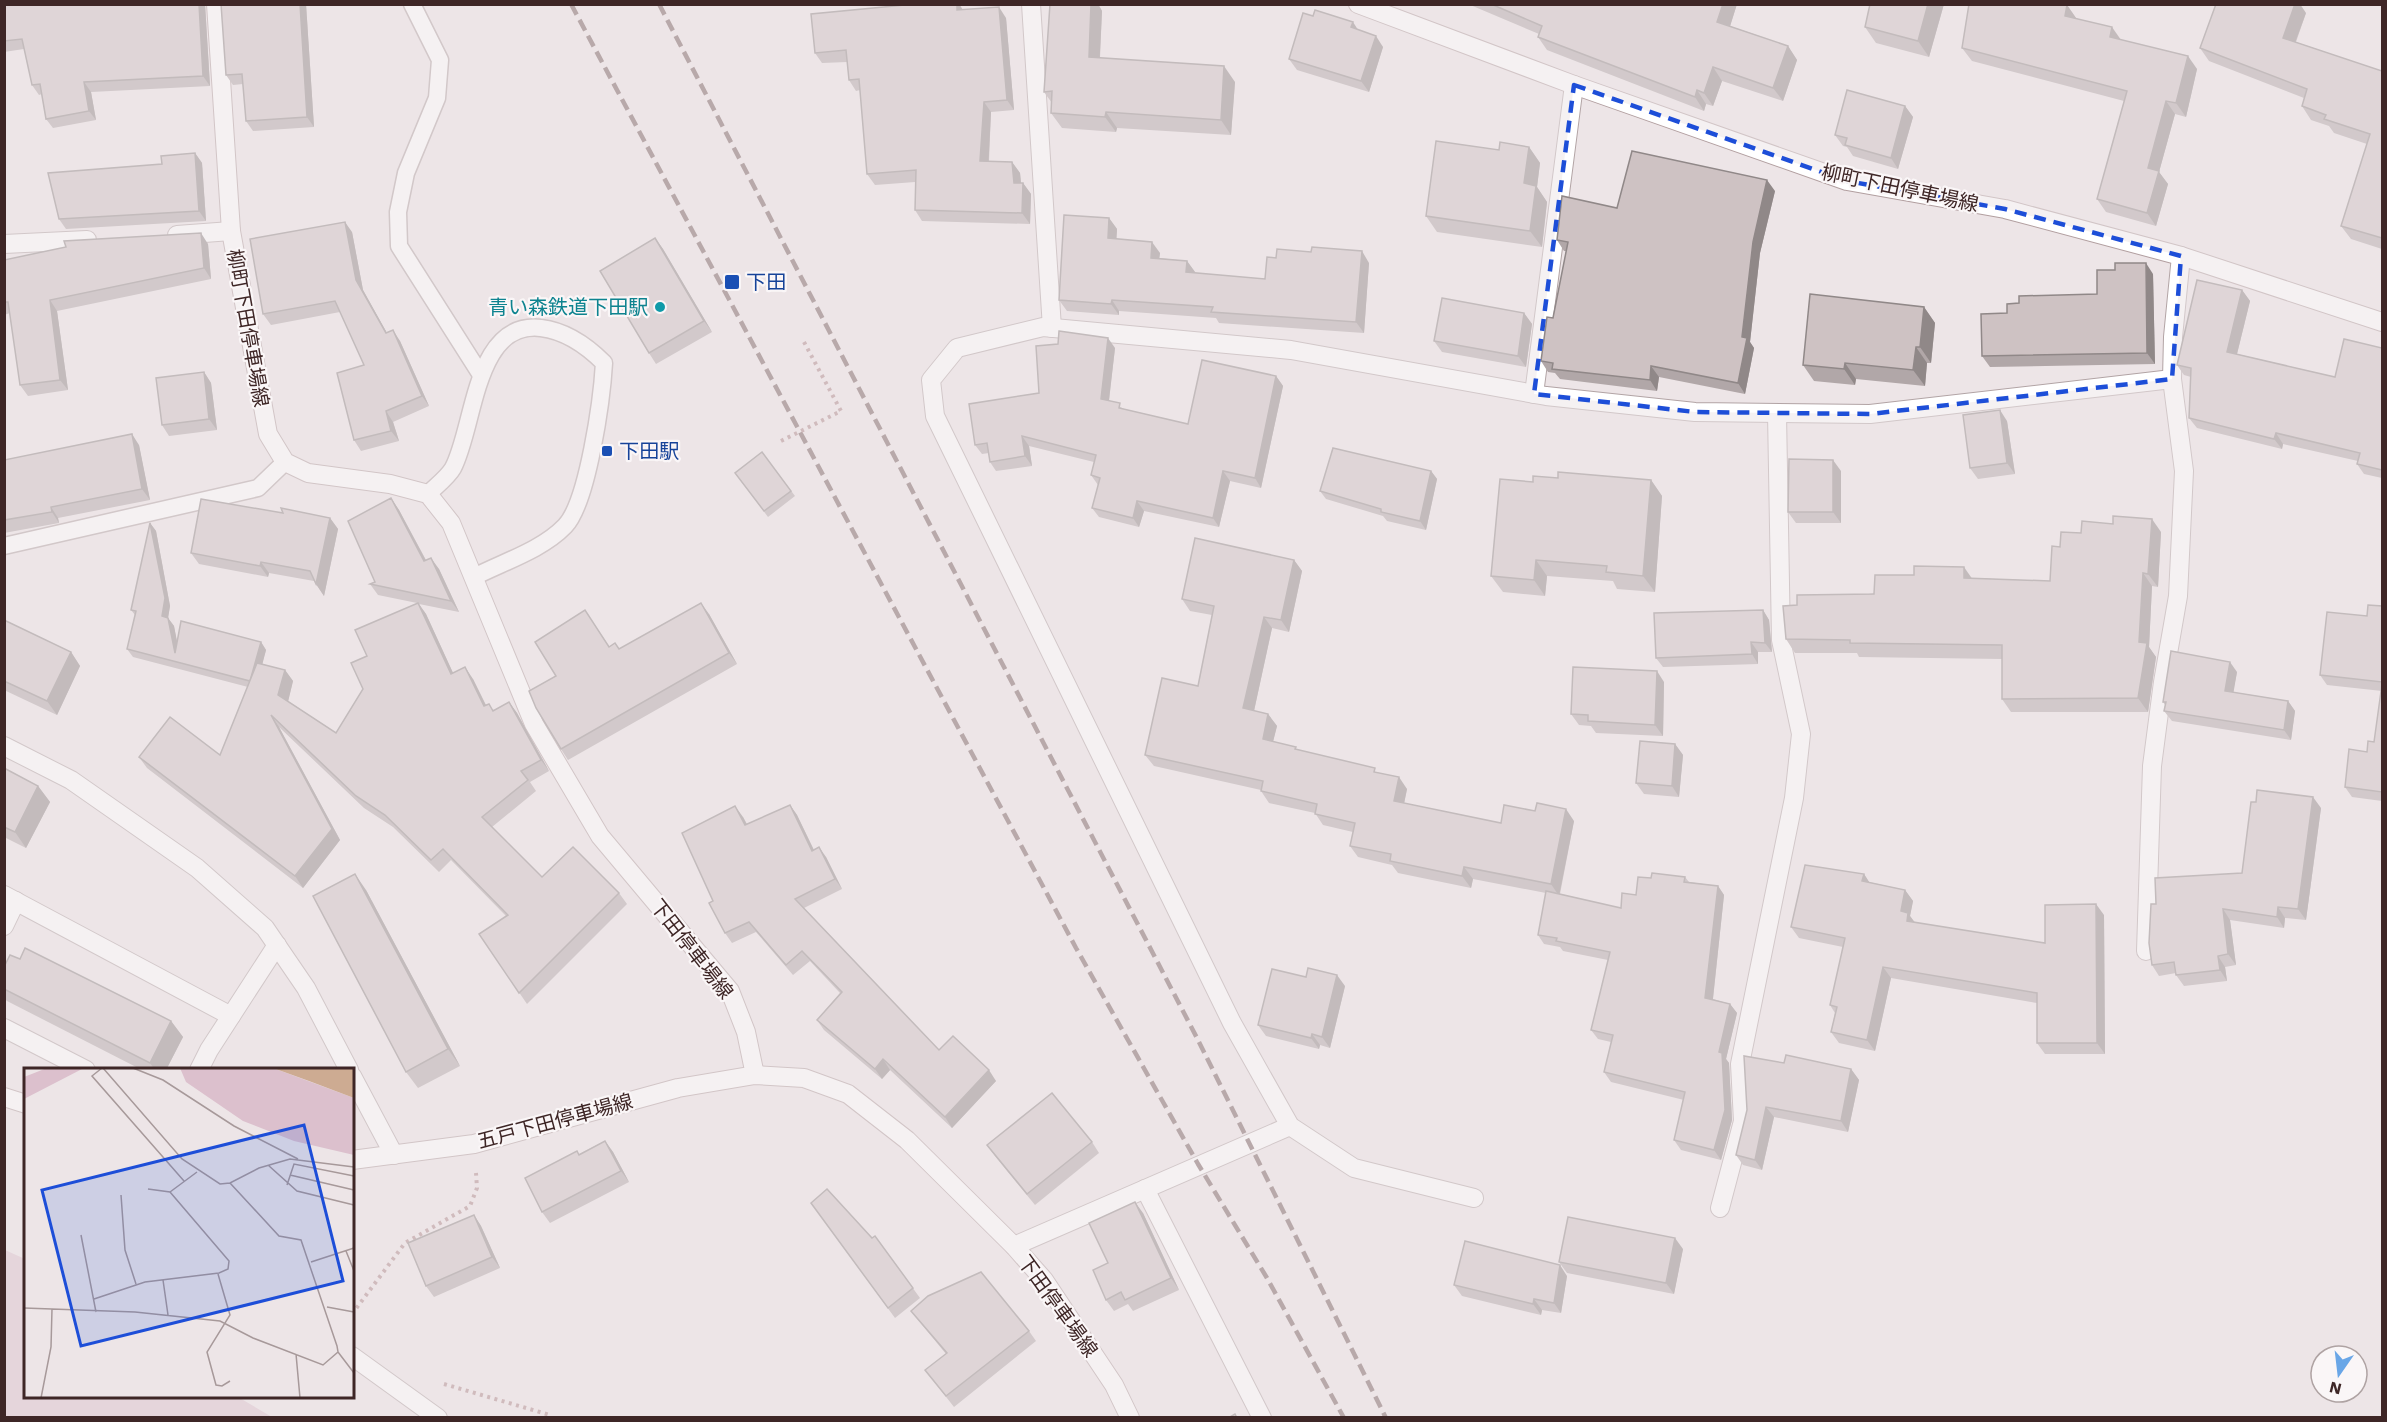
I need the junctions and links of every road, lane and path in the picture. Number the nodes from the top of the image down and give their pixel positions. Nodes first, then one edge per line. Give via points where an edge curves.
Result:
1 (216, 4) edge
2 (412, 4) edge
3 (1032, 4) edge
4 (1358, 4) edge
5 (1574, 85) junction
6 (231, 231) junction
7 (164, 236) edge
8 (108, 239) edge
9 (4, 244) edge
10 (2181, 256) junction
11 (2382, 322) edge
12 (1052, 328) junction
13 (804, 342) dead end
14 (481, 375) junction
15 (2172, 379) junction
16 (1534, 394) junction
17 (1777, 413) junction
18 (781, 441) dead end
19 (285, 462) junction
20 (428, 494) junction
21 (4, 546) edge
22 (474, 578) junction
23 (4, 746) edge
24 (10, 898) edge
25 (4, 926) edge
26 (277, 945) junction
27 (2146, 951) dead end
28 (231, 1016) junction
29 (4, 1028) edge
30 (82, 1068) edge
31 (200, 1068) edge
32 (348, 1068) edge
33 (755, 1075) junction
34 (354, 1080) edge
35 (4, 1097) edge
36 (24, 1103) edge
37 (1290, 1126) junction
38 (474, 1144) junction
39 (394, 1155) junction
40 (354, 1160) edge
41 (1145, 1189) junction
42 (1474, 1198) dead end
43 (1720, 1208) dead end
44 (1014, 1246) junction
45 (354, 1311) edge
46 (354, 1357) edge
47 (438, 1382) dead end
48 (550, 1415) dead end
49 (438, 1418) edge
50 (1130, 1418) edge
51 (1262, 1418) edge

1 - 6 street, 柳町下田停車場線
2 - 14 lane via 440,60 437,98 406,173 398,212 399,246
3 - 12 street
4 - 5 street, 柳町下田停車場線
5 - 10 street, 柳町下田停車場線 via 1847,181 2005,209
5 - 16 street
6 - 7 street
6 - 19 street, 柳町下田停車場線 via 268,434
8 - 9 street
10 - 11 street, 柳町下田停車場線
10 - 15 street
12 - 16 street via 1291,350
12 - 37 street via 957,348 931,380 935,416 1232,1023
13 - 18 path, bridge via 841,411
14 - 20 lane via 453,468
14 - 22 lane via 492,352 510,336 529,327 571,337 604,363 602,395 579,504 567,524 553,537
15 - 17 street via 1870,414
15 - 27 street via 2184,471 2178,585 2152,766
16 - 17 street via 1695,412
17 - 43 street via 1781,640 1801,734 1794,798 1740,1064 1743,1121
19 - 20 street via 308,473 390,484
19 - 21 lane via 258,488
20 - 22 street, 下田停車場線 via 451,523
22 - 33 street, 下田停車場線 via 534,724 558,769 600,836 730,991 746,1032
23 - 26 street via 71,780 197,868 265,928
24 - 25 street
24 - 28 street
26 - 28 street
26 - 32 street via 306,988
28 - 31 street
29 - 30 street
33 - 38 street, 五戸下田停車場線 via 678,1088
33 - 44 street, 下田停車場線 via 804,1078 848,1094 907,1140
34 - 39 street
35 - 36 street
37 - 41 street
37 - 42 street via 1354,1168
38 - 39 street, 五戸下田停車場線
38 - 45 path via 477,1188 470,1206 405,1243
39 - 40 street, 五戸下田停車場線
41 - 44 street
41 - 51 street
44 - 50 street, 下田停車場線 via 1044,1280 1114,1385
46 - 49 street
47 - 48 path

